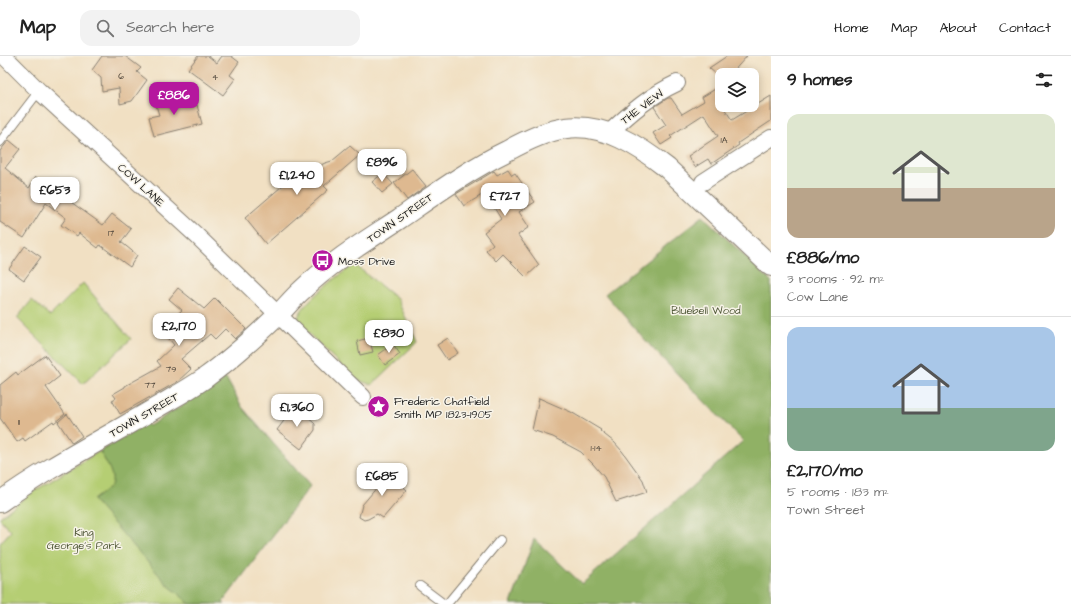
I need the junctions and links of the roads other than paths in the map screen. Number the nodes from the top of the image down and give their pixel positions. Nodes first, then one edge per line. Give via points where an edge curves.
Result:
1 (4, 56) edge
2 (677, 83) dead end
3 (39, 91) junction
4 (609, 133) junction
5 (771, 138) edge
6 (0, 142) edge
7 (703, 182) dead end
8 (771, 266) edge
9 (278, 315) junction
10 (363, 397) dead end
11 (0, 502) edge
12 (500, 540) dead end
13 (420, 586) dead end
14 (444, 604) edge
15 (447, 604) edge

1 - 3 street, COW LANE
2 - 4 street, THE VIEW via 627,116
3 - 6 lane
3 - 9 street, COW LANE via 196,235
4 - 8 street, TOWN STREET via 652,156 667,168
4 - 9 street, TOWN STREET via 587,128 567,128 524,141 494,157 448,184 336,262 302,290
5 - 7 street
9 - 10 street
9 - 11 street, TOWN STREET via 229,360 190,388 26,483
12 - 15 lane
13 - 14 lane

